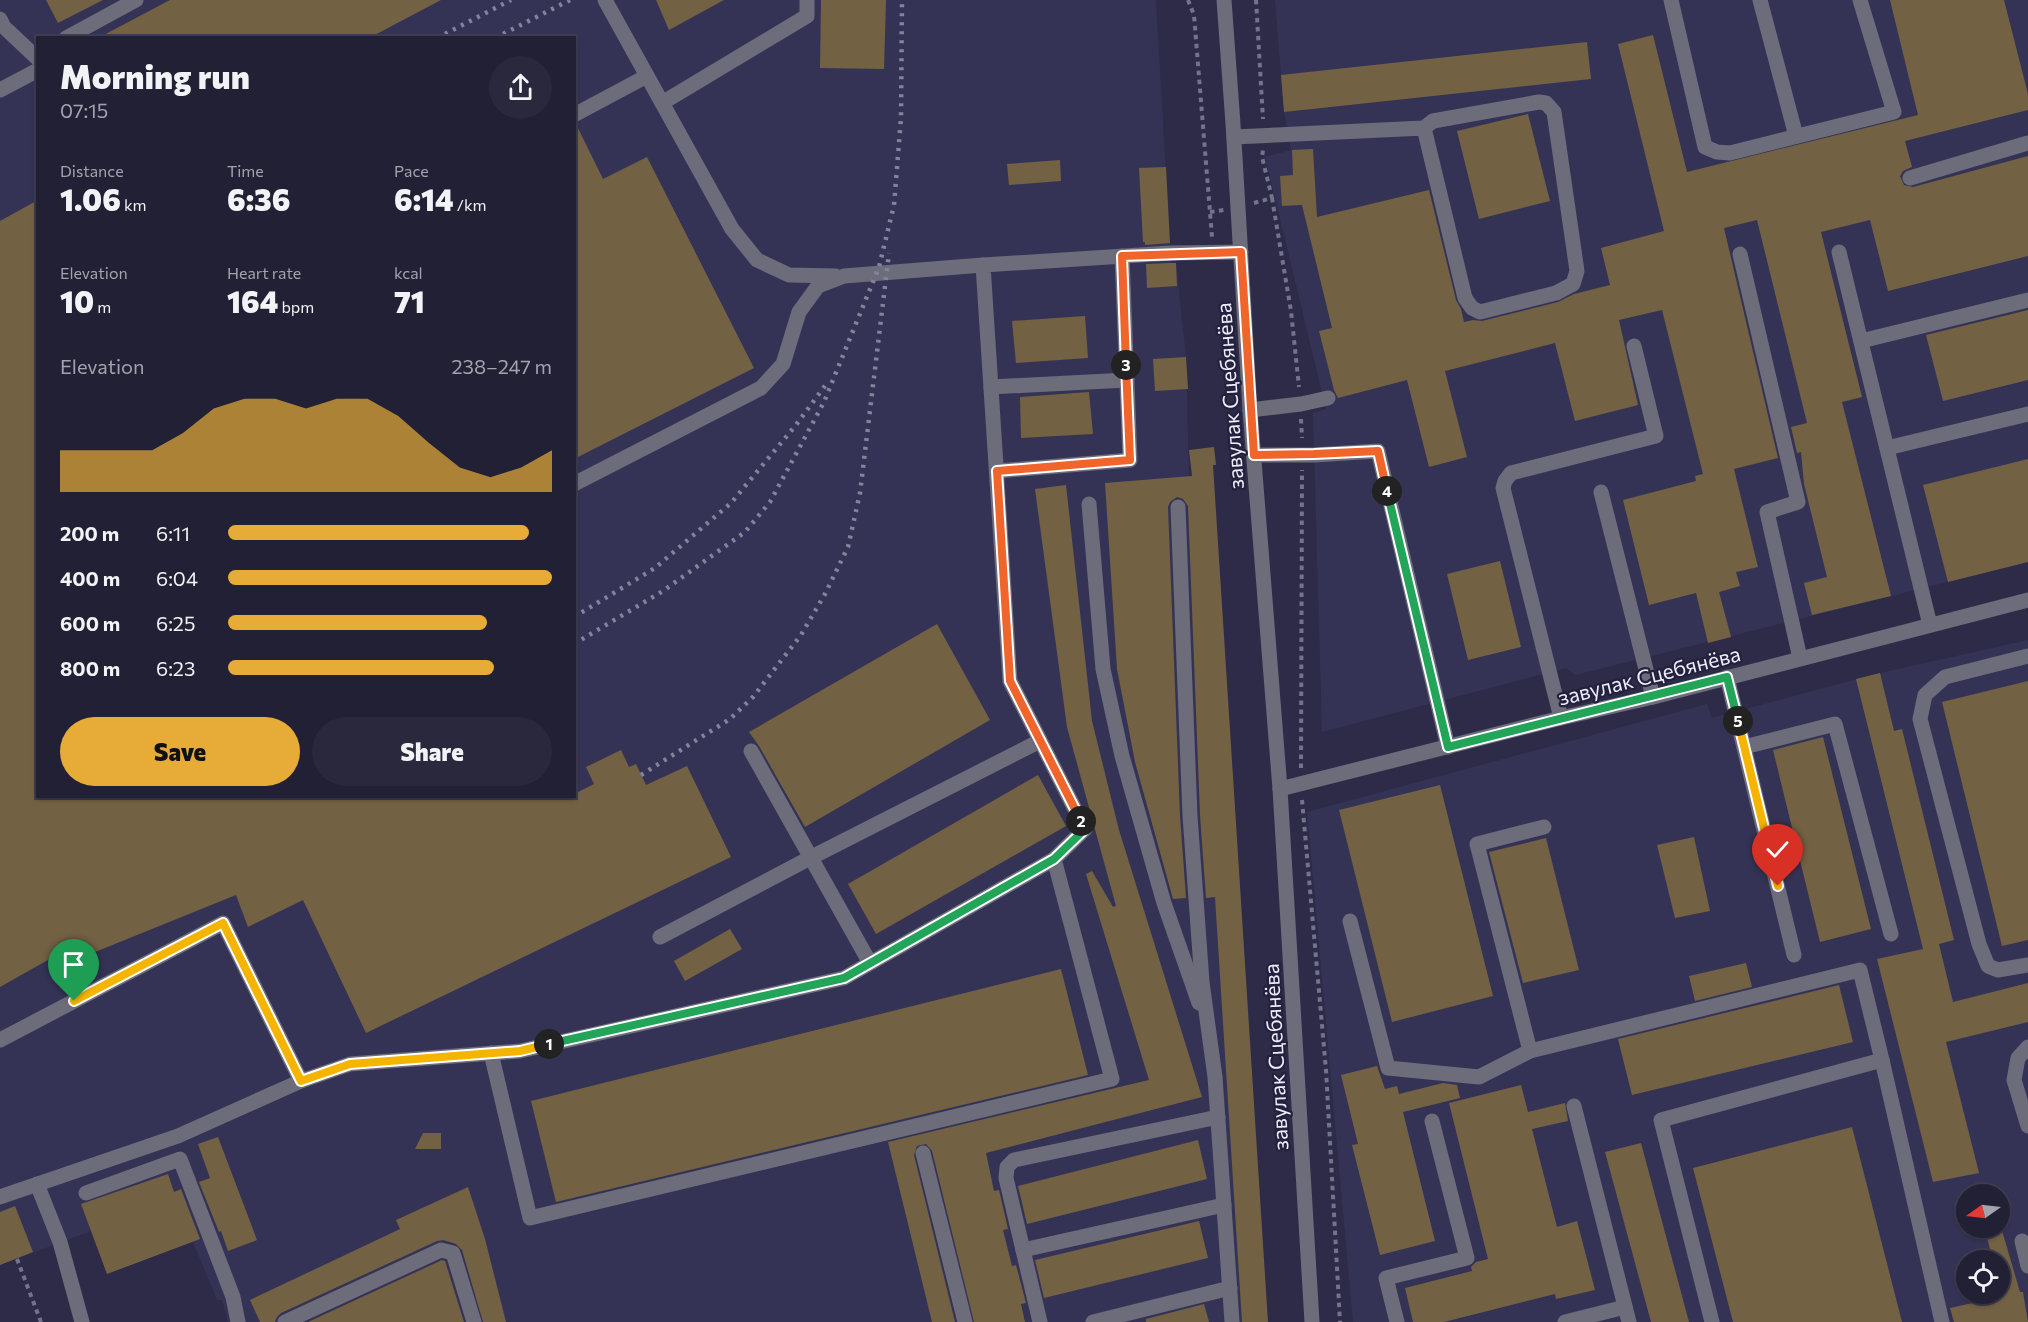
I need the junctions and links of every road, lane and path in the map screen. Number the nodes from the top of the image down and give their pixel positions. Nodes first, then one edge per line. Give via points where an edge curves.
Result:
1 (136, 0) edge
2 (605, 0) edge
3 (807, 0) edge
4 (1188, 0) edge
5 (1224, 0) edge
6 (1671, 0) edge
7 (1760, 0) edge
8 (1860, 0) edge
9 (0, 20) edge
10 (70, 36) edge
11 (36, 57) edge
12 (36, 71) edge
13 (647, 75) junction
14 (0, 90) edge
15 (662, 103) junction
16 (576, 114) edge
17 (1424, 128) junction
18 (1796, 136) junction
19 (1234, 137) junction
20 (2028, 143) edge
21 (1910, 178) dead end
22 (1272, 198) dead end
23 (1214, 252) junction
24 (1241, 252) junction
25 (1839, 252) dead end
26 (1740, 254) dead end
27 (1122, 256) junction
28 (983, 265) junction
29 (844, 276) junction
30 (2028, 300) edge
31 (1861, 341) junction
32 (1634, 346) dead end
33 (1127, 380) junction
34 (991, 387) junction
35 (1328, 398) dead end
36 (1301, 404) junction
37 (1250, 410) junction
38 (2028, 414) edge
39 (1887, 448) junction
40 (1302, 454) junction
41 (1254, 455) junction
42 (997, 471) junction
43 (576, 483) edge
44 (1601, 492) dead end
45 (1089, 504) dead end
46 (1178, 507) dead end
47 (2028, 600) edge
48 (1930, 625) junction
49 (2028, 656) edge
50 (1800, 658) junction
51 (1727, 677) junction
52 (1653, 697) junction
53 (1561, 718) junction
54 (1040, 741) junction
55 (1448, 747) junction
56 (1744, 747) junction
57 (751, 752) dead end
58 (1301, 784) junction
59 (1280, 789) junction
60 (1544, 827) dead end
61 (810, 858) junction
62 (1054, 859) junction
63 (1350, 921) dead end
64 (1891, 934) dead end
65 (660, 937) dead end
66 (1794, 955) dead end
67 (870, 963) junction
68 (2028, 965) edge
69 (1208, 1029) junction
70 (0, 1040) edge
71 (2028, 1047) edge
72 (1530, 1051) junction
73 (491, 1053) junction
74 (1882, 1060) junction
75 (301, 1081) junction
76 (1574, 1106) dead end
77 (1218, 1117) junction
78 (1432, 1121) dead end
79 (2028, 1126) edge
80 (922, 1153) dead end
81 (37, 1184) junction
82 (86, 1193) dead end
83 (0, 1197) edge
84 (1224, 1205) junction
85 (2022, 1241) dead end
86 (1023, 1250) junction
87 (17, 1259) dead end
88 (2028, 1266) edge
89 (1230, 1288) junction
90 (1627, 1314) edge
91 (41, 1322) edge
92 (82, 1322) edge
93 (238, 1322) edge
94 (285, 1322) edge
95 (474, 1322) edge
96 (965, 1322) edge
97 (1040, 1322) edge
98 (1093, 1322) edge
99 (1232, 1322) edge
100 (1312, 1322) edge
101 (1340, 1322) edge
102 (1397, 1322) edge
103 (1565, 1322) edge
104 (1712, 1322) edge
105 (1942, 1322) edge

1 - 10 street
2 - 13 street
3 - 15 street via 807,16
4 - 23 path via 1194,15
5 - 19 street, завулак Сцебянёва
6 - 18 street via 1705,147 1730,153
7 - 18 street
8 - 18 street via 1894,112
9 - 11 street
12 - 14 street
13 - 15 street
13 - 16 street
15 - 29 street via 732,229 757,260 789,275
17 - 17 street via 1433,121 1546,103 1554,112 1577,271 1573,284 1556,293 1480,312 1472,308 1465,298
17 - 19 street
19 - 24 street, завулак Сцебянёва
20 - 21 street
22 - 36 path via 1291,311
23 - 24 street
23 - 27 street
24 - 37 street, завулак Сцебянёва
25 - 31 street
26 - 50 street via 1798,502 1767,512
27 - 28 street
27 - 33 street
28 - 29 street
28 - 34 street
29 - 43 street via 818,286 799,312 783,364 761,388
30 - 31 street
31 - 39 street
32 - 53 street via 1656,436 1511,473 1503,488
33 - 34 street
33 - 42 street via 1130,460
34 - 42 street
35 - 36 street
36 - 37 street
36 - 40 path
37 - 41 street, завулак Сцебянёва
38 - 39 street
39 - 48 street
40 - 41 street
40 - 55 street via 1378,451
40 - 58 path
41 - 59 street, завулак Сцебянёва
42 - 54 street via 1010,681
44 - 52 street
45 - 69 street via 1103,669 1122,756 1164,903
46 - 69 street via 1190,816
47 - 48 street, завулак Сцебянёва
48 - 50 street, завулак Сцебянёва
49 - 68 street via 1945,677 1925,695 1920,719 1988,966 1998,970
50 - 51 street, завулак Сцебянёва
51 - 52 street, завулак Сцебянёва
51 - 56 street
52 - 53 street, завулак Сцебянёва
53 - 55 street, завулак Сцебянёва
54 - 61 street
54 - 62 street via 1085,829
55 - 58 street, завулак Сцебянёва
56 - 64 street via 1835,724
56 - 66 street
57 - 61 street
58 - 59 street, завулак Сцебянёва
58 - 101 path via 1326,1070
59 - 100 street, завулак Сцебянёва
60 - 72 street via 1478,844
61 - 65 street
61 - 67 street
62 - 67 street
62 - 73 street via 1112,1079 530,1218
63 - 72 street via 1388,1068 1479,1077
67 - 73 street via 844,978 520,1051
69 - 77 street
70 - 75 street via 223,923
71 - 79 street via 2018,1058 2014,1080
72 - 74 street via 1860,970
73 - 75 street via 350,1064
74 - 104 street via 1661,1120
74 - 105 street
75 - 81 street via 178,1136
76 - 90 street
77 - 84 street
77 - 86 street via 1014,1160 1007,1167 1006,1178
78 - 102 street via 1467,1258 1386,1278
80 - 96 street
81 - 83 street
81 - 92 street via 60,1242
82 - 93 street via 180,1159 233,1297
84 - 86 street
84 - 89 street
85 - 88 street
86 - 97 street
87 - 91 path
89 - 98 street
89 - 99 street
90 - 103 street
94 - 95 street via 441,1251 453,1253

